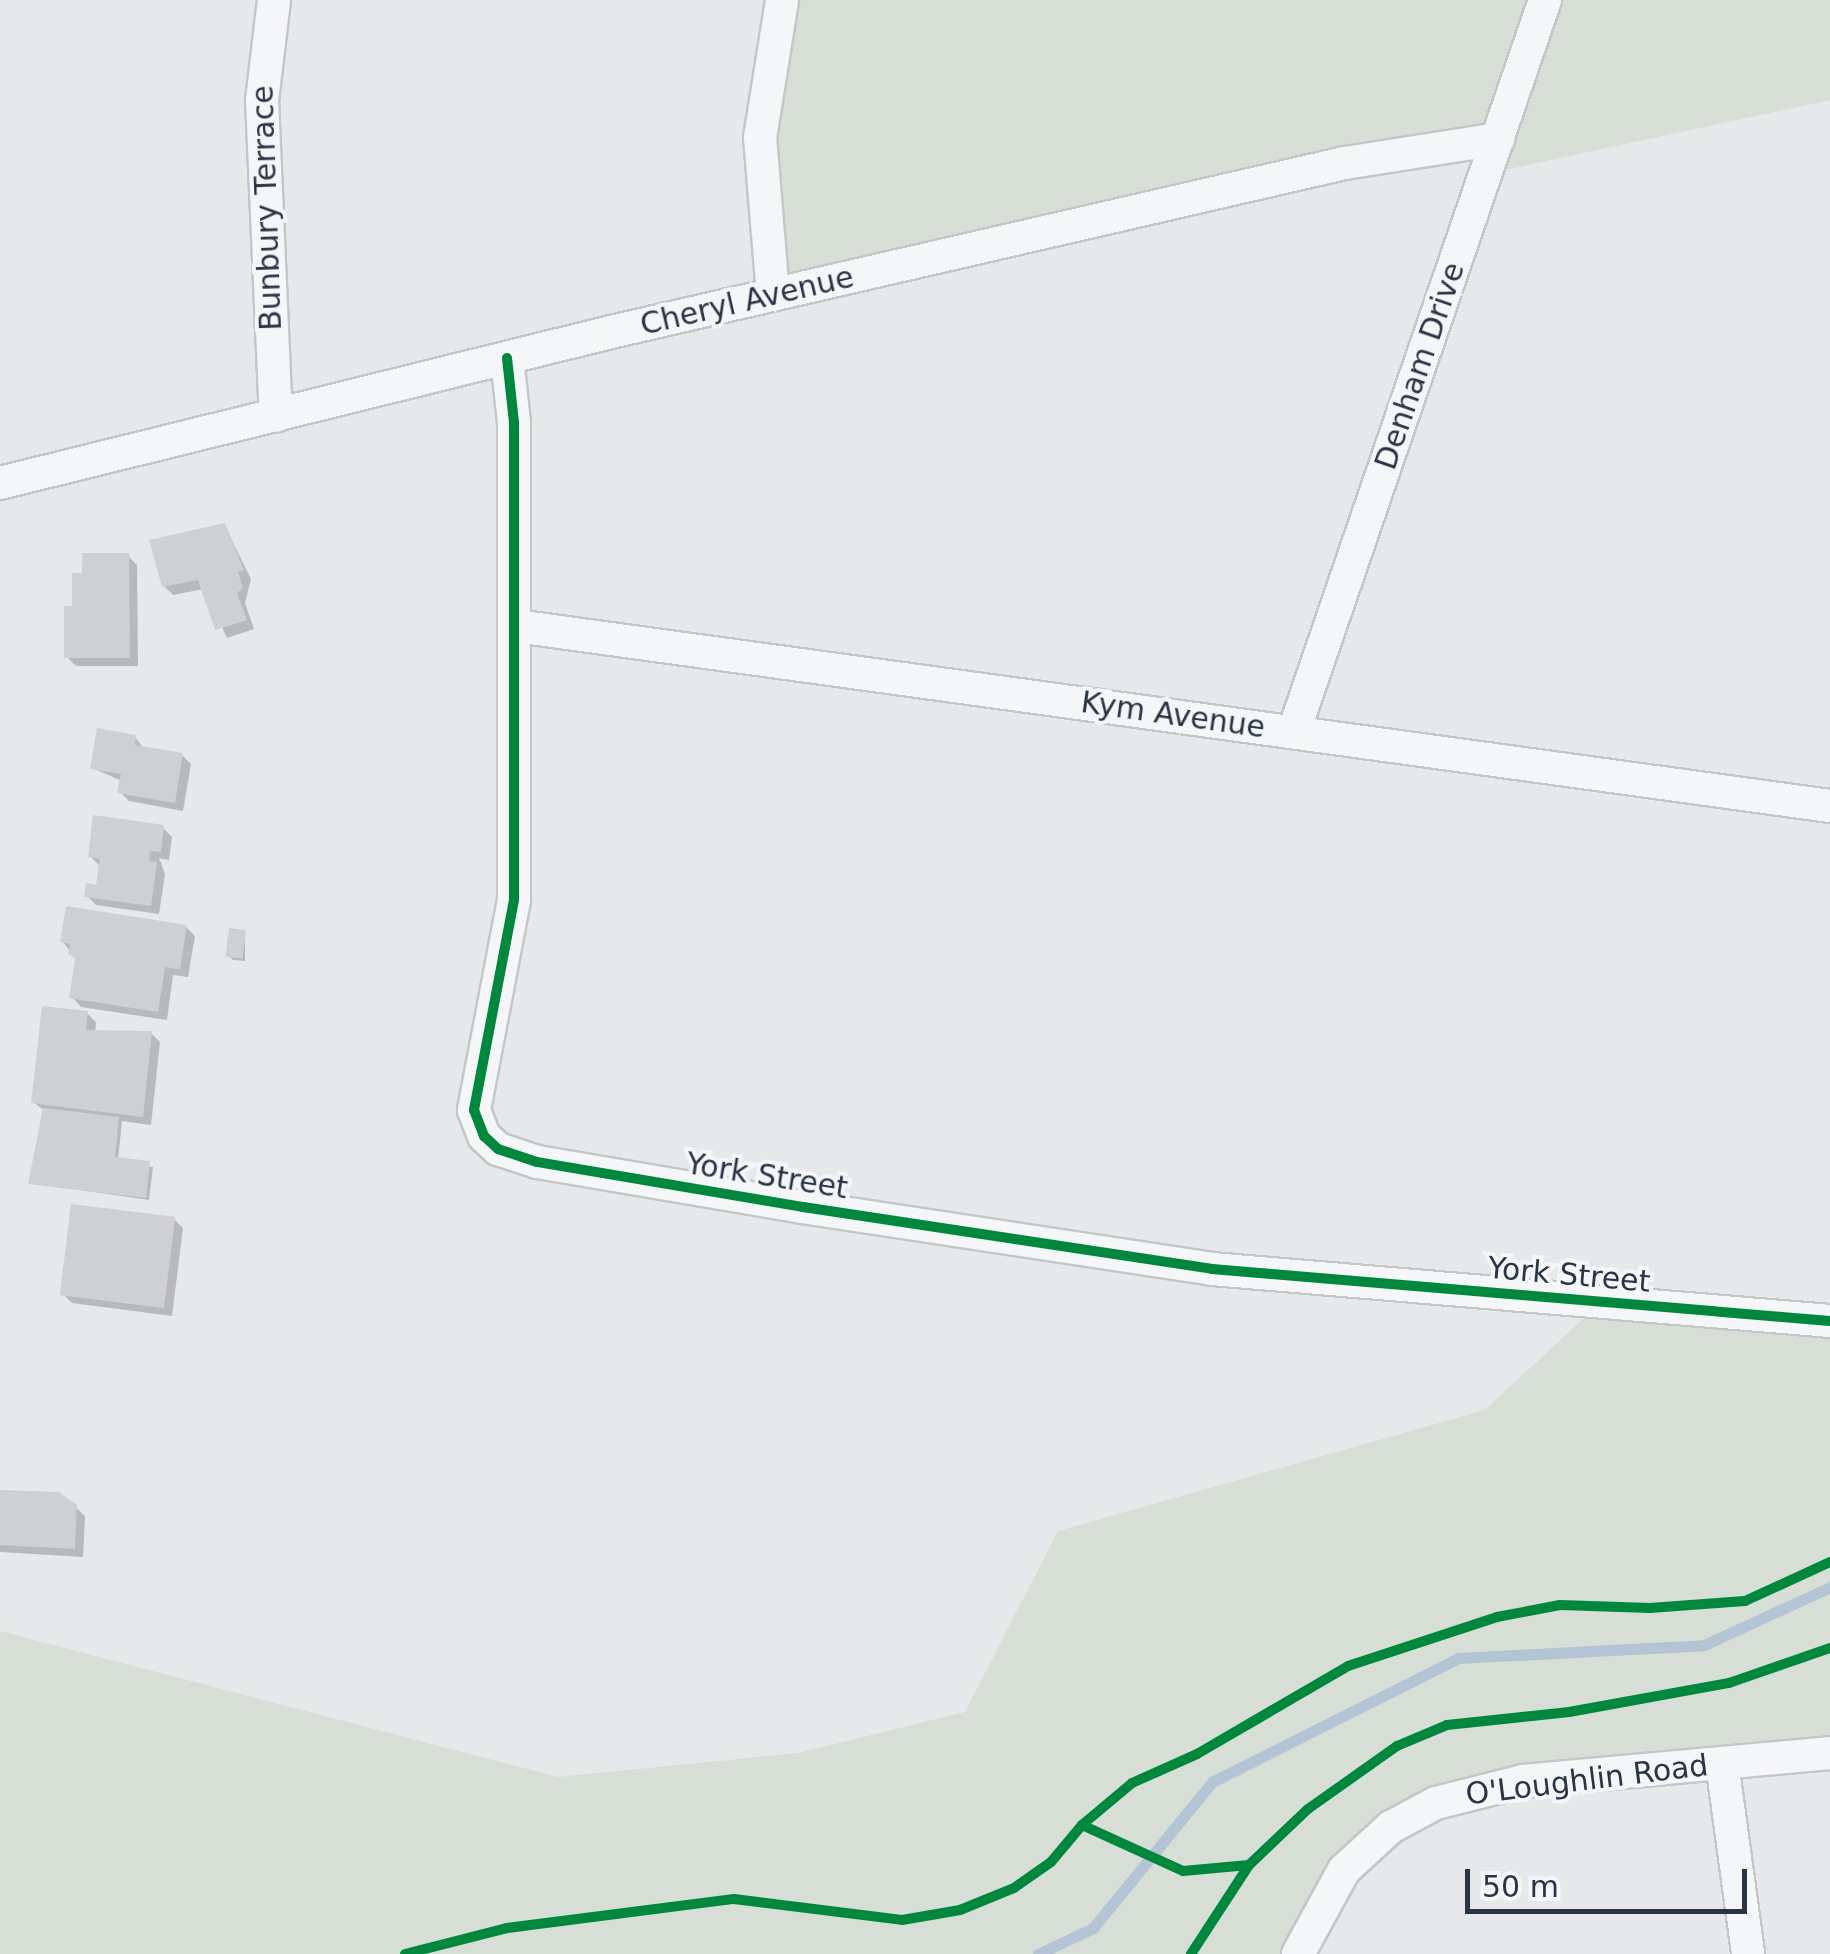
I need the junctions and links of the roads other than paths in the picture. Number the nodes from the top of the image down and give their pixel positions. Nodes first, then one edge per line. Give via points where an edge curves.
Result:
1 (274, 0) edge
2 (782, 0) edge
3 (1545, 0) edge
4 (1498, 138) junction
5 (773, 295) junction
6 (507, 358) junction
7 (276, 416) junction
8 (0, 484) edge
9 (516, 626) junction
10 (1294, 731) junction
11 (1830, 806) edge
12 (1830, 1320) edge
13 (1830, 1753) edge
14 (1722, 1763) junction
15 (1298, 1954) edge
16 (1748, 1954) edge

1 - 7 street, Bunbury Terrace via 262,118
2 - 5 street via 760,138
3 - 4 street, Denham Drive
4 - 5 street, Cheryl Avenue via 1345,163
4 - 10 street, Denham Drive
5 - 6 street, Cheryl Avenue
6 - 7 street, Cheryl Avenue
6 - 9 street, York Street
7 - 8 street, Cheryl Avenue
9 - 10 street, Kym Avenue
9 - 12 street, York Street via 512,938 474,1110 484,1136 510,1156 1212,1269
10 - 11 street, Kym Avenue
13 - 14 street, O'Loughlin Road
14 - 15 street, O'Loughlin Road via 1523,1781 1436,1802 1391,1827 1344,1870
14 - 16 street

